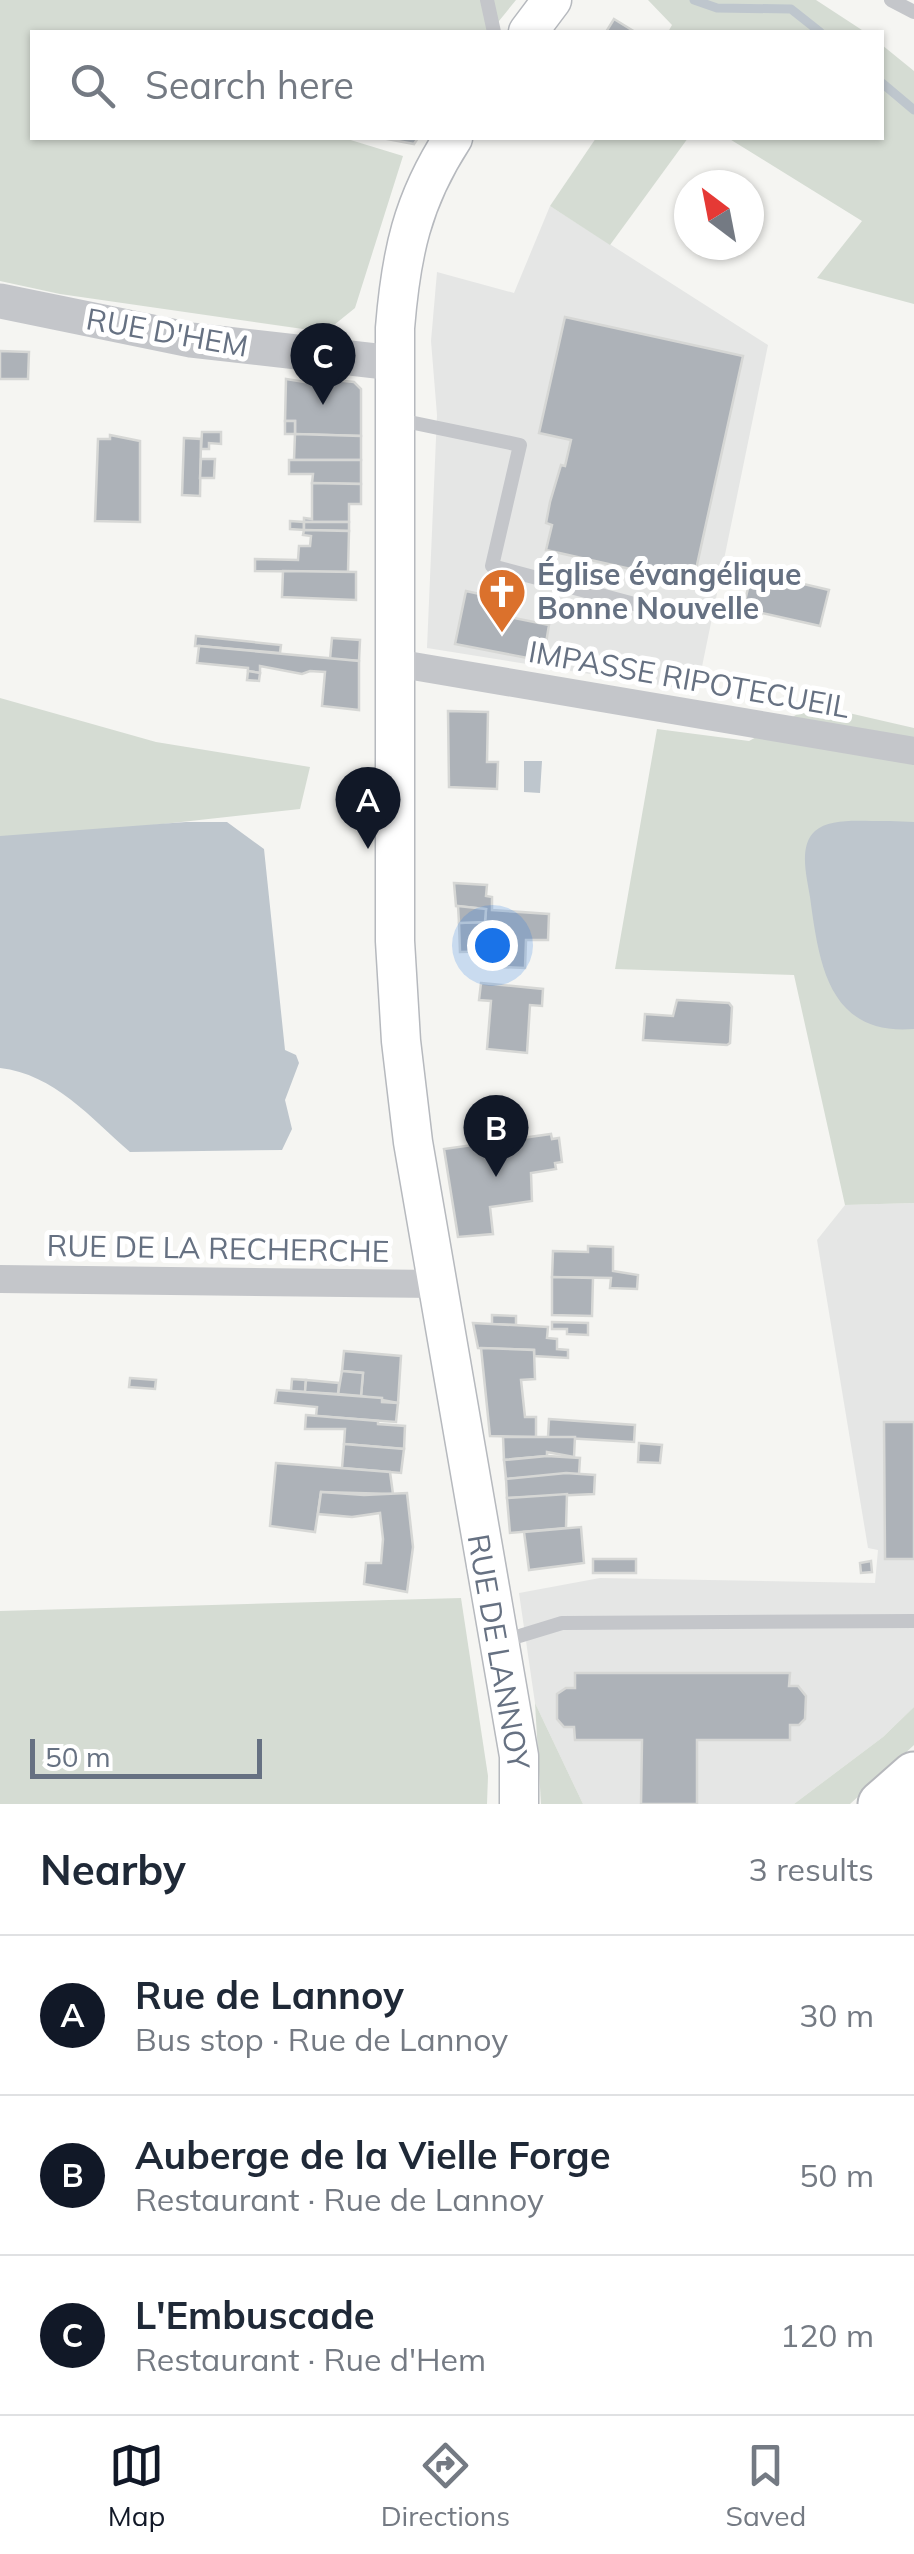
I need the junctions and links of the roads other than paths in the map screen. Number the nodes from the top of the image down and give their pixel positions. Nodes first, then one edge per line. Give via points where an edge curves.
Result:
1 (488, 0) edge
2 (552, 0) edge
3 (891, 0) edge
4 (914, 12) edge
5 (494, 30) edge
6 (530, 30) edge
7 (451, 140) edge
8 (0, 301) edge
9 (394, 363) junction
10 (394, 419) junction
11 (638, 605) dead end
12 (394, 664) junction
13 (914, 750) edge
14 (0, 1279) edge
15 (436, 1284) junction
16 (914, 1620) edge
17 (498, 1642) junction
18 (914, 1775) edge
19 (519, 1804) edge
20 (880, 1804) edge

1 - 5 lane
2 - 6 main road
3 - 4 lane
7 - 9 main road, RUE DE LANNOY via 411,219
8 - 9 street, RUE D'HEM via 190,340
9 - 10 main road, RUE DE LANNOY
10 - 11 lane via 520,445 492,566
10 - 12 main road, RUE DE LANNOY
12 - 13 street, IMPASSE RIPOTECUEIL
12 - 15 main road, RUE DE LANNOY via 397,991
14 - 15 street, RUE DE LA RECHERCHE
15 - 17 main road, RUE DE LANNOY
16 - 17 lane via 562,1622
17 - 19 main road, RUE DE LANNOY via 519,1756
18 - 20 highway

